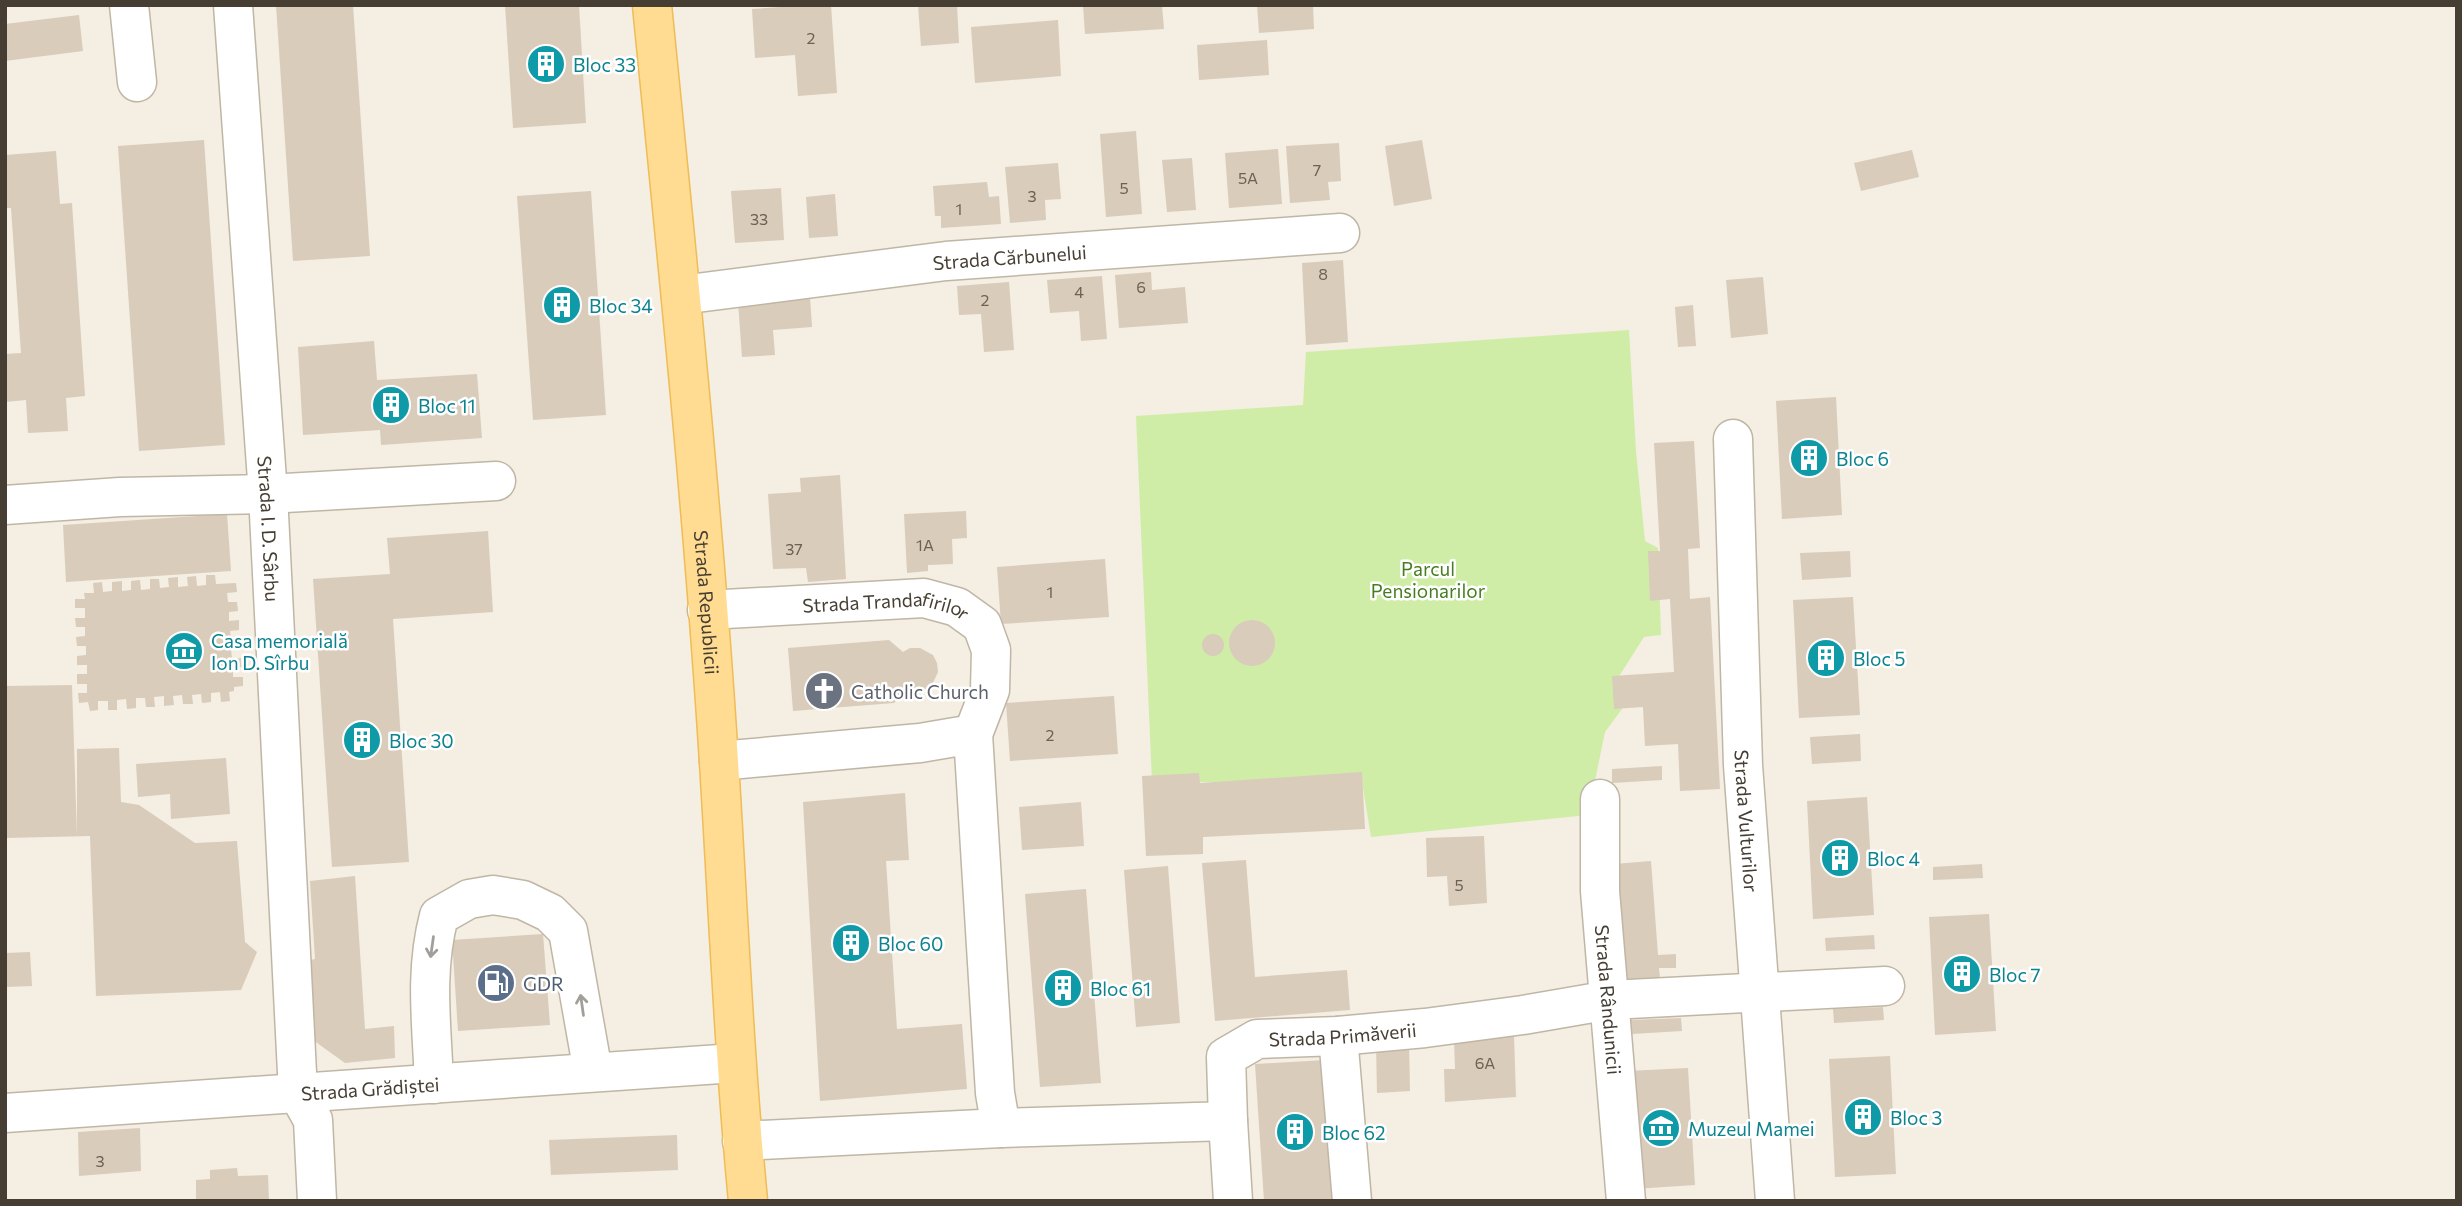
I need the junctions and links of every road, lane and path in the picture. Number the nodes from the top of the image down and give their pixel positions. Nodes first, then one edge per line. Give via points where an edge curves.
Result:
1 (129, 5) edge
2 (233, 5) edge
3 (652, 5) edge
4 (137, 82) dead end
5 (1340, 233) dead end
6 (681, 295) junction
7 (1733, 439) dead end
8 (496, 481) dead end
9 (268, 494) junction
10 (5, 505) edge
11 (707, 610) junction
12 (973, 734) junction
13 (719, 761) junction
14 (1600, 799) dead end
15 (1885, 986) dead end
16 (1759, 994) junction
17 (1610, 1000) junction
18 (1338, 1036) junction
19 (735, 1063) junction
20 (593, 1072) junction
21 (434, 1084) junction
22 (298, 1093) junction
23 (5, 1114) edge
24 (1228, 1121) junction
25 (1001, 1128) junction
26 (742, 1141) junction
27 (317, 1201) edge
28 (747, 1201) edge
29 (1233, 1201) edge
30 (1352, 1201) edge
31 (1626, 1201) edge
32 (1775, 1201) edge

1 - 4 street
2 - 9 street, Strada I. D. Sârbu
3 - 6 main road, Strada Republicii
5 - 6 street, Strada Cărbunelui via 946,261
6 - 11 main road, Strada Republicii
7 - 16 street, Strada Vulturilor via 1743,765
8 - 9 street
9 - 10 street
9 - 22 street, Strada I. D. Sârbu
11 - 12 street, Strada Trandafirilor via 924,598 957,607 982,625 991,650 990,690
11 - 13 main road, Strada Republicii
12 - 13 street
12 - 25 street via 993,1066
13 - 19 main road, Strada Republicii
14 - 17 street, Strada Rândunicii via 1600,891
15 - 16 street, Strada Primăverii
16 - 17 street, Strada Primăverii
16 - 32 street, Strada Vulturilor
17 - 18 street, Strada Primăverii via 1523,1016
17 - 31 street, Strada Rândunicii
18 - 24 street, Strada Primăverii via 1257,1040 1226,1057
18 - 30 street
19 - 20 street, Strada Grădiștei
19 - 26 main road, Strada Republicii
20 - 21 street, Strada Grădiștei
20 -> 21 street via 568,931 550,913 523,900 493,895 469,899 439,916 429,979
21 - 22 street, Strada Grădiștei
22 - 23 street, Strada Grădiștei
22 - 27 street via 313,1120
24 - 25 street
24 - 29 street
25 - 26 street
26 - 28 main road, Strada Republicii

